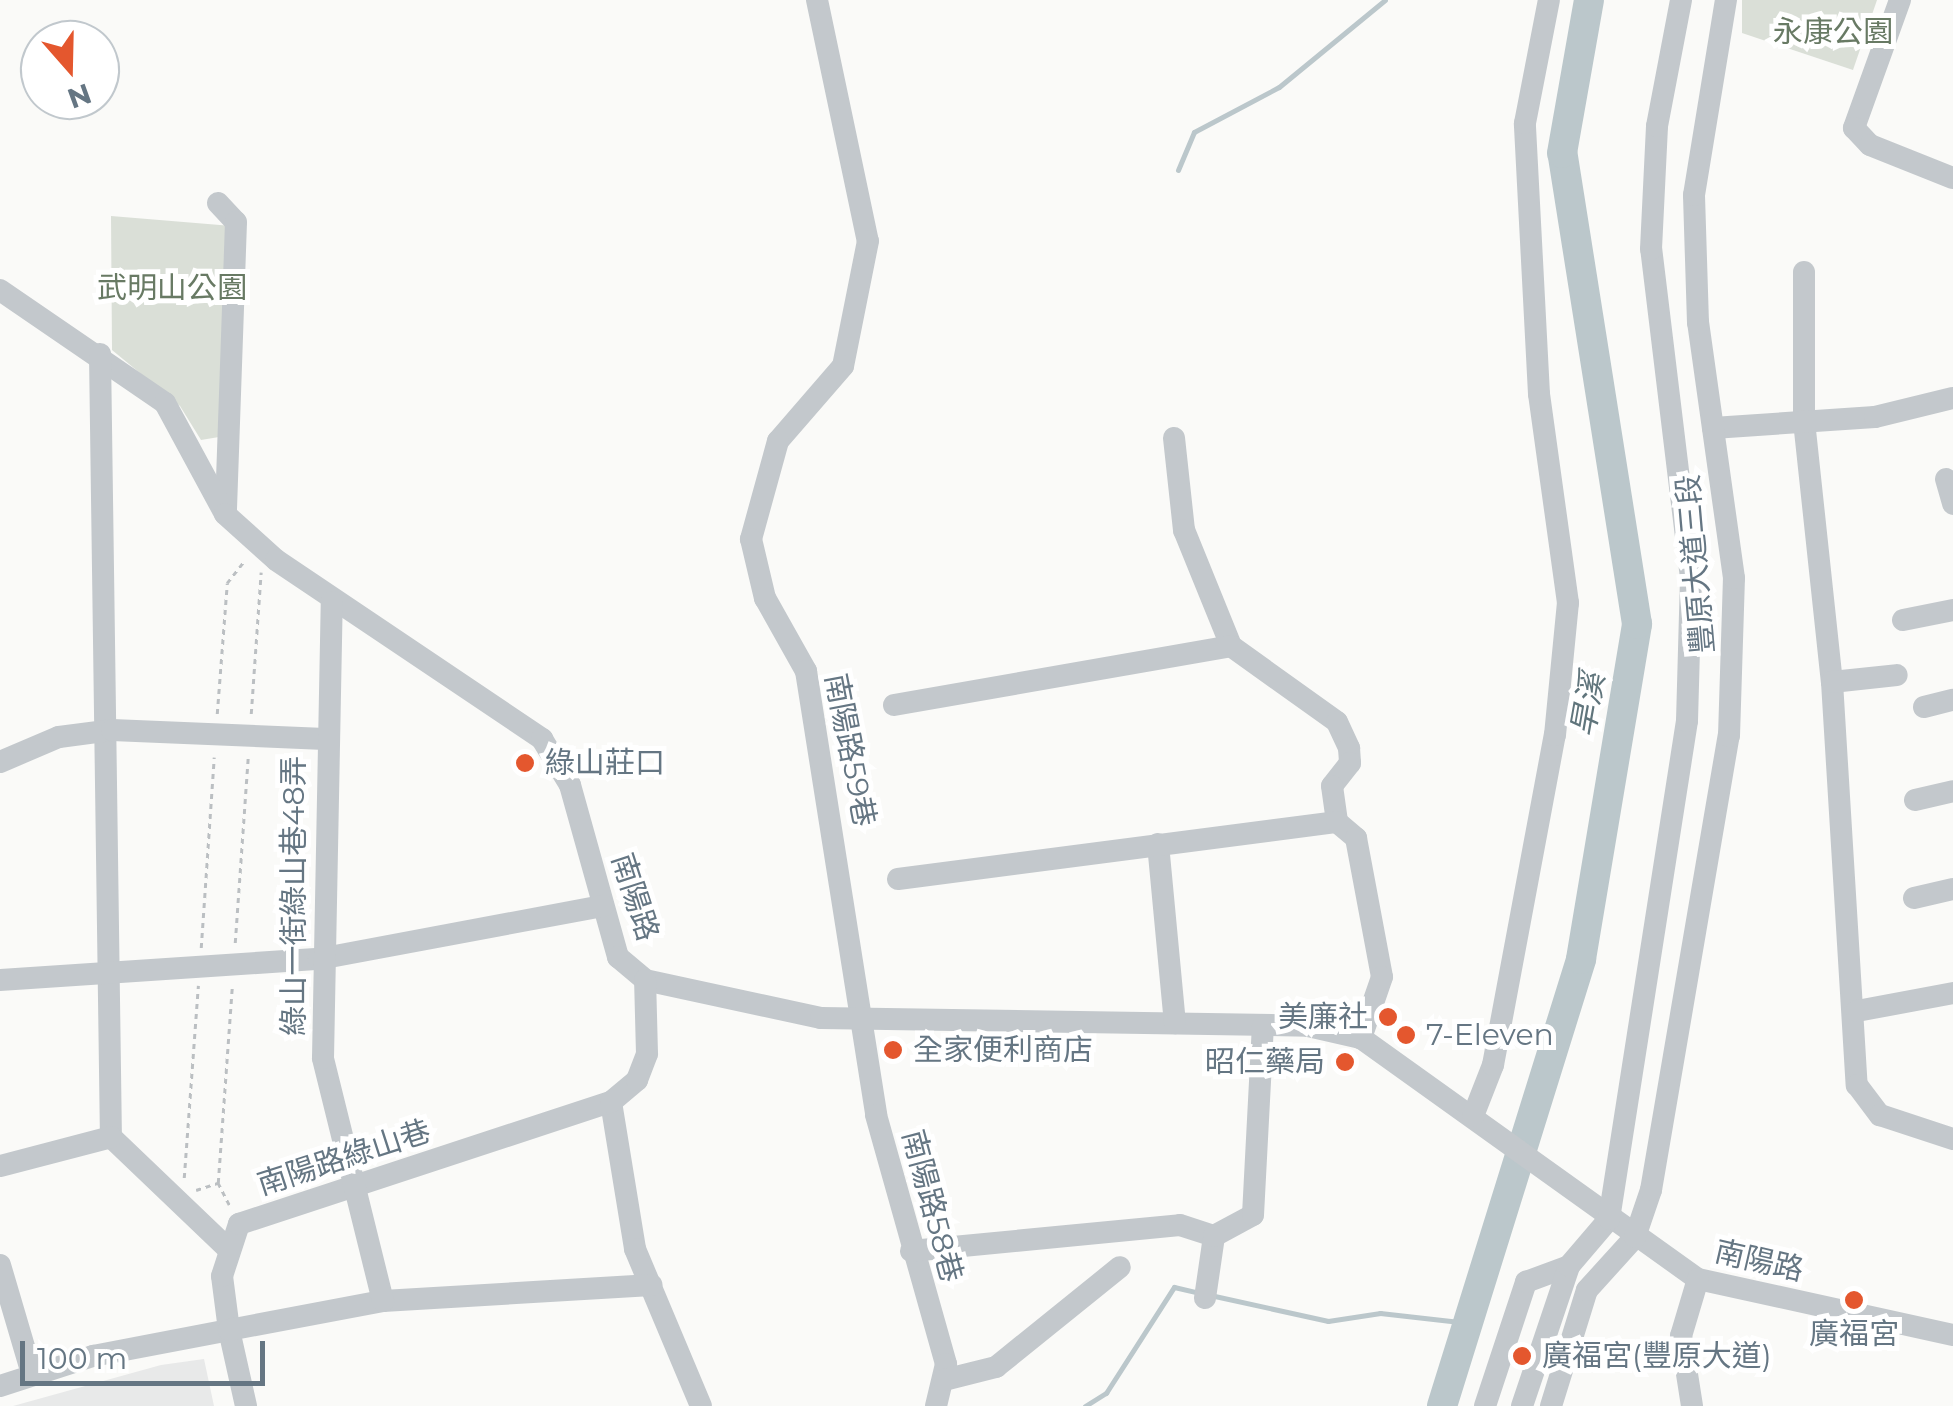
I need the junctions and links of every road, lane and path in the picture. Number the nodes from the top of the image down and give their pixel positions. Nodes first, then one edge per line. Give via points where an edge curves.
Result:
1 (816, 0) edge
2 (1549, 0) edge
3 (1681, 0) edge
4 (1726, 0) edge
5 (1900, 0) edge
6 (1953, 178) edge
7 (218, 203) dead end
8 (1804, 272) dead end
9 (0, 290) edge
10 (100, 354) junction
11 (1953, 398) edge
12 (1804, 421) junction
13 (1713, 428) junction
14 (1174, 438) dead end
15 (1946, 479) dead end
16 (1953, 504) edge
17 (225, 514) junction
18 (332, 602) junction
19 (1953, 610) edge
20 (1903, 620) dead end
21 (1231, 646) junction
22 (1897, 675) dead end
23 (1832, 682) junction
24 (1953, 700) edge
25 (894, 706) dead end
26 (1924, 707) dead end
27 (217, 720) dead end
28 (250, 727) dead end
29 (112, 730) junction
30 (325, 738) junction
31 (216, 739) dead end
32 (249, 747) dead end
33 (0, 762) edge
34 (1953, 791) edge
35 (1916, 800) dead end
36 (1337, 822) junction
37 (1158, 844) junction
38 (898, 879) dead end
39 (1953, 889) edge
40 (1914, 898) dead end
41 (604, 906) junction
42 (235, 945) dead end
43 (200, 954) dead end
44 (320, 959) junction
45 (234, 965) dead end
46 (113, 972) junction
47 (199, 973) dead end
48 (0, 980) edge
49 (645, 980) junction
50 (1953, 993) edge
51 (1857, 1011) junction
52 (858, 1020) junction
53 (1175, 1023) junction
54 (1263, 1026) junction
55 (1360, 1038) junction
56 (611, 1102) junction
57 (1477, 1120) junction
58 (111, 1137) junction
59 (1953, 1139) edge
60 (0, 1166) edge
61 (218, 1183) junction
62 (354, 1186) junction
63 (1609, 1218) junction
64 (239, 1224) junction
65 (1214, 1236) junction
66 (1635, 1237) junction
67 (227, 1248) junction
68 (911, 1251) junction
69 (0, 1266) edge
70 (1569, 1266) junction
71 (1120, 1268) dead end
72 (1698, 1279) junction
73 (652, 1284) junction
74 (1205, 1298) dead end
75 (382, 1301) junction
76 (229, 1330) junction
77 (1953, 1335) edge
78 (32, 1374) junction
79 (944, 1380) junction
80 (0, 1386) edge
81 (246, 1406) edge
82 (701, 1406) edge
83 (936, 1406) edge
84 (1485, 1406) edge
85 (1522, 1406) edge
86 (1551, 1406) edge
87 (1692, 1406) edge

1 - 52 street, 南陽路59巷 via 868,241 843,366 778,441 750,539 765,598 806,671
2 - 57 street via 1525,123 1539,394 1568,603 1556,735
3 - 63 street, 豐原大道三段 via 1657,126 1652,249 1694,630
4 - 13 street, 豐原大道三段 via 1694,195
5 - 6 street via 1854,128 1870,145
7 - 17 street via 236,222
8 - 12 street
9 - 10 street, 南陽路
10 - 17 street, 南陽路 via 165,403
10 - 29 street
11 - 12 street via 1876,417
12 - 13 street
12 - 23 street
13 - 66 street, 豐原大道三段 via 1734,578 1729,736 1651,1190
14 - 21 street via 1184,530
15 - 16 street
17 - 18 street, 南陽路
18 - 30 street, 綠山一街綠山巷48弄
18 - 41 street, 南陽路 via 404,640 542,739 570,785
19 - 20 street
21 - 25 street
21 - 36 street via 1337,722 1350,764 1332,786
22 - 23 street
23 - 51 street
24 - 26 street
27 - 28 path via 227,583 246,559 261,568
29 - 30 street
29 - 33 street via 59,737
29 - 46 street
30 - 44 street, 綠山一街綠山巷48弄
31 - 43 path
32 - 42 path
34 - 35 street
36 - 37 street
36 - 55 street via 1356,838 1382,977
37 - 38 street
37 - 53 street
39 - 40 street
41 - 44 street
41 - 49 street, 南陽路 via 618,957
44 - 46 street
44 - 62 street, 綠山一街綠山巷48弄 via 323,1058
45 - 61 path
46 - 48 street
46 - 58 street
47 - 61 path via 184,1188
49 - 52 street, 南陽路
49 - 56 street via 647,1054 636,1080
50 - 51 street
51 - 59 street via 1864,1104
52 - 53 street, 南陽路
52 - 68 street, 南陽路58巷
53 - 54 street, 南陽路
54 - 55 street, 南陽路
54 - 65 street via 1252,1215
55 - 57 street, 南陽路
56 - 62 street, 南陽路綠山巷
56 - 73 street via 635,1250
57 - 63 street, 南陽路
58 - 60 street
58 - 67 street
61 - 64 path
62 - 64 street, 南陽路綠山巷
62 - 75 street, 綠山一街綠山巷48弄
63 - 66 street, 南陽路
63 - 70 street
64 - 67 street, 南陽路綠山巷
65 - 68 street via 1180,1225
65 - 74 street
66 - 72 street, 南陽路
66 - 86 street via 1587,1290
67 - 76 street, 南陽路綠山巷
68 - 79 street, 南陽路58巷
69 - 78 street
70 - 84 street via 1526,1282
70 - 85 street
71 - 79 street via 996,1366
72 - 77 street, 南陽路
72 - 87 street via 1681,1336
73 - 75 street
73 - 82 street
75 - 76 street
76 - 78 street
76 - 81 street, 南陽路綠山巷
78 - 80 street
79 - 83 street

